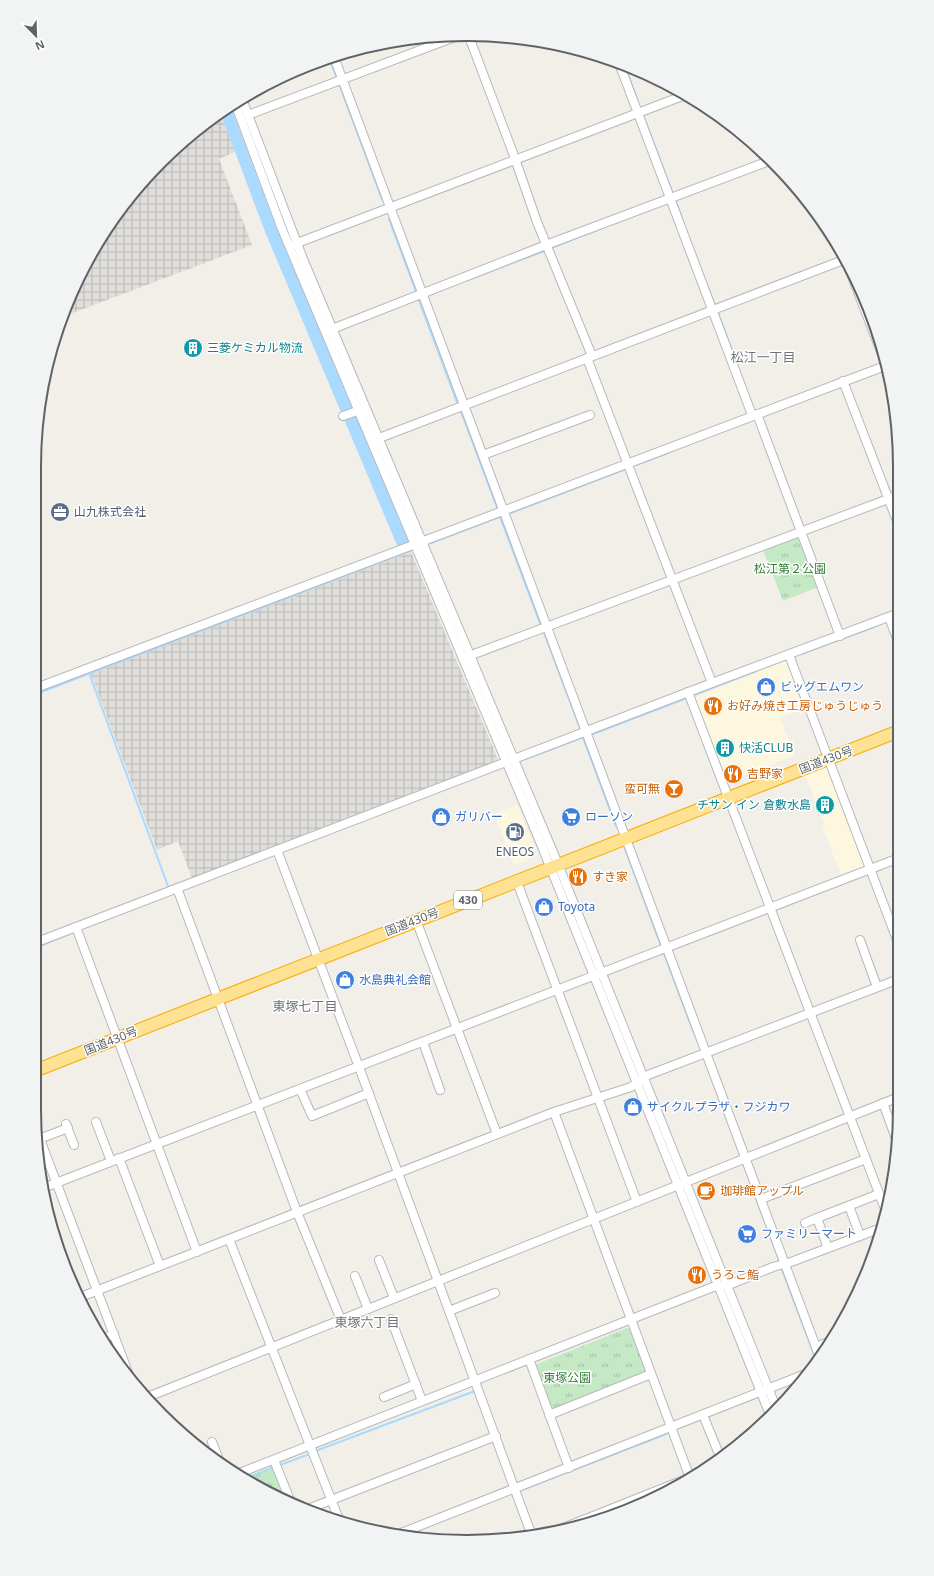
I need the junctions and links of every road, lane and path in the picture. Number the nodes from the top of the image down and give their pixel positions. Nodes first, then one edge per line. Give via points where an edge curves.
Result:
1 (471, 41) edge
2 (442, 42) edge
3 (336, 62) edge
4 (622, 70) edge
5 (343, 80) junction
6 (679, 97) edge
7 (244, 104) edge
8 (237, 108) edge
9 (638, 113) junction
10 (248, 115) junction
11 (516, 160) junction
12 (765, 163) edge
13 (673, 199) junction
14 (391, 208) junction
15 (293, 245) junction
16 (547, 248) junction
17 (840, 261) edge
18 (421, 296) junction
19 (712, 310) junction
20 (329, 330) junction
21 (590, 357) junction
22 (881, 368) edge
23 (843, 381) junction
24 (461, 406) junction
25 (359, 410) junction
26 (755, 414) junction
27 (590, 415) dead end
28 (343, 416) dead end
29 (375, 440) junction
30 (483, 455) junction
31 (629, 463) junction
32 (893, 497) edge
33 (888, 498) junction
34 (893, 511) edge
35 (503, 513) junction
36 (801, 531) junction
37 (418, 543) junction
38 (673, 579) junction
39 (893, 617) edge
40 (890, 619) junction
41 (893, 627) edge
42 (544, 628) junction
43 (840, 636) junction
44 (466, 657) junction
45 (790, 657) junction
46 (712, 683) junction
47 (41, 686) edge
48 (689, 695) junction
49 (893, 725) edge
50 (893, 733) edge
51 (585, 734) junction
52 (827, 755) junction
53 (510, 761) junction
54 (727, 794) junction
55 (625, 834) junction
56 (278, 852) junction
57 (893, 860) edge
58 (553, 863) junction
59 (870, 869) junction
60 (517, 882) junction
61 (178, 890) junction
62 (770, 908) junction
63 (416, 920) junction
64 (78, 929) junction
65 (893, 929) edge
66 (860, 940) dead end
67 (41, 941) edge
68 (664, 948) junction
69 (318, 955) junction
70 (598, 975) junction
71 (893, 981) edge
72 (877, 988) junction
73 (558, 990) junction
74 (217, 995) junction
75 (810, 1013) junction
76 (456, 1028) junction
77 (117, 1034) junction
78 (423, 1042) junction
79 (704, 1054) junction
80 (41, 1060) edge
81 (359, 1067) junction
82 (41, 1068) edge
83 (640, 1080) junction
84 (300, 1089) junction
85 (440, 1090) dead end
86 (369, 1093) junction
87 (598, 1098) junction
88 (893, 1099) edge
89 (883, 1103) junction
90 (258, 1105) junction
91 (554, 1112) junction
92 (850, 1117) junction
93 (96, 1122) dead end
94 (892, 1128) edge
95 (497, 1134) junction
96 (42, 1136) edge
97 (158, 1143) junction
98 (74, 1145) dead end
99 (43, 1148) edge
100 (120, 1158) junction
101 (866, 1158) junction
102 (743, 1159) junction
103 (111, 1161) junction
104 (398, 1173) junction
105 (56, 1182) junction
106 (682, 1184) junction
107 (48, 1186) edge
108 (879, 1194) junction
109 (761, 1199) junction
110 (637, 1202) junction
111 (882, 1202) edge
112 (849, 1206) junction
113 (297, 1212) junction
114 (817, 1218) junction
115 (594, 1219) junction
116 (805, 1223) dead end
117 (875, 1230) edge
118 (860, 1236) junction
119 (229, 1239) junction
120 (828, 1248) junction
121 (197, 1252) junction
122 (379, 1260) dead end
123 (782, 1265) junction
124 (160, 1266) junction
125 (355, 1276) dead end
126 (437, 1281) junction
127 (723, 1285) junction
128 (97, 1291) junction
129 (495, 1293) dead end
130 (84, 1296) edge
131 (394, 1298) junction
132 (368, 1308) junction
133 (449, 1311) junction
134 (390, 1319) dead end
135 (632, 1319) junction
136 (341, 1320) junction
137 (114, 1334) junction
138 (107, 1337) edge
139 (822, 1345) edge
140 (272, 1347) junction
141 (816, 1347) junction
142 (817, 1351) edge
143 (529, 1359) junction
144 (124, 1361) edge
145 (651, 1374) junction
146 (798, 1377) edge
147 (475, 1381) junction
148 (416, 1384) junction
149 (765, 1390) junction
150 (384, 1396) dead end
151 (153, 1397) edge
152 (422, 1401) junction
153 (774, 1404) edge
154 (769, 1409) edge
155 (549, 1415) junction
156 (703, 1415) junction
157 (672, 1428) junction
158 (496, 1436) junction
159 (212, 1442) dead end
160 (310, 1446) junction
161 (217, 1453) edge
162 (718, 1453) edge
163 (274, 1460) junction
164 (569, 1468) junction
165 (244, 1472) edge
166 (688, 1473) edge
167 (514, 1489) junction
168 (288, 1495) edge
169 (646, 1495) edge
170 (331, 1500) junction
171 (314, 1507) edge
172 (603, 1512) edge
173 (337, 1514) edge
174 (408, 1530) edge
175 (530, 1530) edge

1 - 11 street
2 - 5 street
3 - 5 street
4 - 9 street
5 - 10 street
5 - 14 street
6 - 9 street
7 - 10 street
8 - 15 street
9 - 11 street
9 - 13 street
10 - 15 street
11 - 14 street
11 - 16 street
12 - 13 street
13 - 16 street
13 - 19 street
14 - 15 street
14 - 18 street
15 - 20 street
16 - 18 street
16 - 21 street
17 - 19 street
18 - 20 street
18 - 24 street
19 - 21 street
19 - 26 street
20 - 25 street
21 - 24 street
21 - 31 street
22 - 23 street
23 - 26 street
23 - 33 street
24 - 29 street
24 - 30 street
25 - 28 street
25 - 29 street
26 - 31 street
26 - 36 street
27 - 30 street
29 - 37 street
30 - 35 street
31 - 35 street
31 - 38 street
32 - 33 street
33 - 34 street
33 - 36 street
35 - 37 street
35 - 42 street
36 - 38 street
36 - 43 street
37 - 44 street
37 - 47 street
38 - 42 street
38 - 46 street
39 - 40 street
40 - 41 street
40 - 43 street
42 - 44 street
42 - 51 street
43 - 45 street
44 - 53 street
45 - 46 street
45 - 52 street
46 - 48 street
48 - 51 street
48 - 54 street
49 - 52 highway, 国道430号 / 430
50 - 52 highway, 国道430号 / 430
51 - 53 street
51 - 55 street
52 - 54 highway, 国道430号 / 430
52 - 59 street
53 - 56 street
53 - 58 street
54 - 55 highway, 国道430号 / 430
54 - 62 street
55 - 58 highway, 国道430号 / 430
55 - 68 street
56 - 61 street
56 - 69 street
57 - 59 street
58 - 60 highway, 国道430号 / 430
58 - 69 highway, 国道430号 / 430
58 - 70 street
59 - 62 street
59 - 65 street
60 - 63 highway, 国道430号 / 430
60 - 73 street
61 - 64 street
61 - 74 street
62 - 68 street
62 - 75 street
63 - 69 highway, 国道430号 / 430
63 - 76 street
64 - 67 street
64 - 77 street
66 - 72 street
68 - 70 street
68 - 79 street
69 - 74 highway, 国道430号 / 430
69 - 81 street
70 - 73 street
70 - 83 street
71 - 72 street
72 - 75 street
73 - 76 street
73 - 87 street
74 - 77 highway, 国道430号 / 430
74 - 90 street
75 - 79 street
75 - 92 street
76 - 78 street
76 - 95 street
77 - 80 highway, 国道430号 / 430
77 - 82 highway, 国道430号 / 430
77 - 97 street
78 - 81 street
78 - 85 street
79 - 83 street
79 - 102 street
81 - 84 street
81 - 86 street
83 - 87 street via 631,1087
83 - 106 street
84 - 86 street via 312,1116
84 - 90 street
86 - 104 street
87 - 91 street
87 - 110 street
88 - 89 street
89 - 92 street
89 - 94 street
90 - 97 street
90 - 113 street
91 - 95 street
91 - 115 street
92 - 101 street
92 - 102 street
93 - 103 street
95 - 104 street
96 - 98 street via 67,1126
97 - 100 street
97 - 121 street
99 - 105 street
100 - 103 street
100 - 124 street
101 - 108 street
101 - 109 street
102 - 106 street
102 - 109 street
103 - 105 street
104 - 113 street
104 - 126 street
105 - 107 street
105 - 128 street
106 - 110 street
106 - 127 street
108 - 111 street
108 - 112 street
109 - 123 street
110 - 115 street
112 - 114 street
112 - 118 street
113 - 119 street
113 - 136 street
114 - 116 street
114 - 120 street
115 - 126 street
115 - 135 street
117 - 118 street
118 - 120 street
119 - 121 street
119 - 140 street
120 - 123 street
121 - 124 street
122 - 131 street
123 - 127 street
123 - 141 street
124 - 128 street
125 - 132 street
126 - 131 street
126 - 133 street
127 - 135 street
127 - 149 street
128 - 130 street
128 - 137 street
129 - 133 street
131 - 132 street
132 - 136 street
133 - 147 street
134 - 148 street
135 - 143 street
135 - 145 street
136 - 140 street
137 - 138 street
137 - 144 street
139 - 141 street
140 - 151 street
140 - 160 street
141 - 142 street
143 - 147 street
143 - 155 street
145 - 155 street
145 - 157 street
146 - 149 street
147 - 152 street
147 - 158 street
148 - 150 street
148 - 152 street
149 - 153 street
149 - 154 street
149 - 156 street
152 - 160 street
155 - 164 street
156 - 157 street
156 - 162 street
157 - 164 street
157 - 166 street
158 - 167 street
158 - 170 street
159 - 161 street
160 - 163 street
160 - 170 street
163 - 165 street
163 - 168 street
164 - 167 street
167 - 174 street
167 - 175 street
169 - 172 street
170 - 171 street
170 - 173 street

